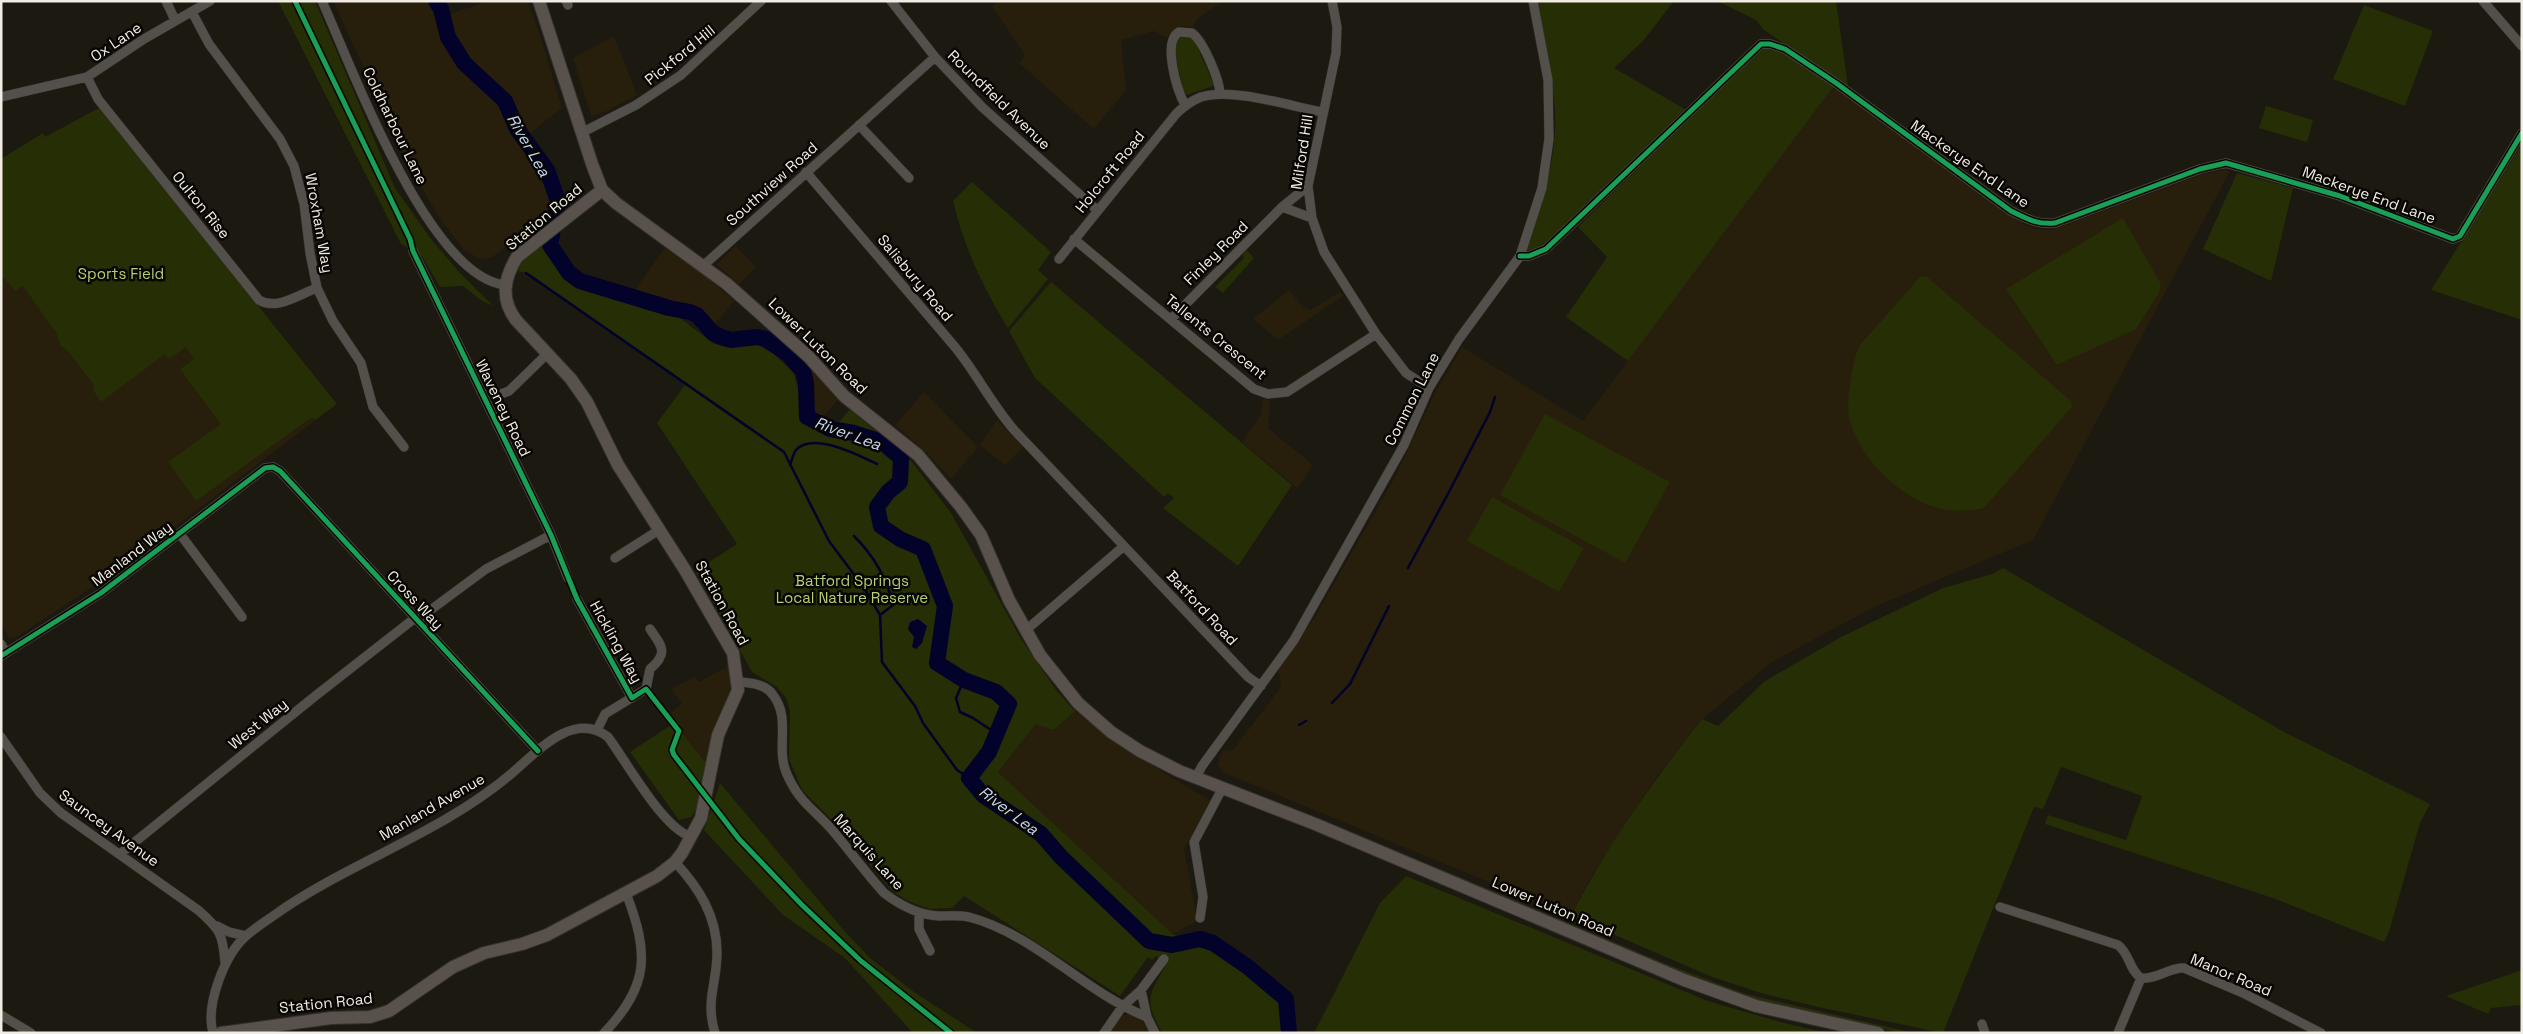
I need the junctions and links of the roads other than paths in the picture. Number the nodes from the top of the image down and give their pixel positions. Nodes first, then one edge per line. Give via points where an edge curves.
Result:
1 (166, 1) edge
2 (210, 1) edge
3 (322, 1) edge
4 (540, 1) edge
5 (761, 1) edge
6 (891, 1) edge
7 (1332, 1) edge
8 (1533, 1) edge
9 (2483, 1) edge
10 (192, 12) junction
11 (175, 20) junction
12 (2522, 46) edge
13 (935, 57) junction
14 (87, 77) junction
15 (1220, 93) junction
16 (1, 97) edge
17 (1186, 105) junction
18 (1322, 112) junction
19 (859, 124) junction
20 (2522, 132) edge
21 (581, 133) junction
22 (806, 172) junction
23 (909, 178) dead end
24 (1308, 186) junction
25 (602, 190) junction
26 (1282, 207) junction
27 (1097, 210) junction
28 (1312, 218) junction
29 (1074, 239) junction
30 (414, 251) dead end
31 (1520, 256) junction
32 (1059, 259) dead end
33 (704, 265) junction
34 (506, 285) junction
35 (317, 288) junction
36 (1171, 319) junction
37 (1376, 334) junction
38 (548, 353) junction
39 (1429, 388) junction
40 (501, 394) dead end
41 (404, 447) dead end
42 (1042, 458) joint
43 (273, 467) joint
44 (659, 530) junction
45 (180, 534) junction
46 (551, 535) junction
47 (1124, 546) junction
48 (615, 558) dead end
49 (568, 578) dead end
50 (577, 599) dead end
51 (242, 617) dead end
52 (416, 619) junction
53 (650, 629) dead end
54 (1026, 630) junction
55 (1, 644) edge
56 (4, 655) edge
57 (739, 682) junction
58 (1261, 686) junction
59 (632, 698) junction
60 (597, 730) junction
61 (1, 737) edge
62 (538, 751) junction
63 (1196, 777) junction
64 (1222, 789) junction
65 (691, 838) junction
66 (120, 854) junction
67 (675, 862) junction
68 (626, 893) junction
69 (2000, 907) dead end
70 (919, 913) junction
71 (1200, 918) dead end
72 (217, 926) junction
73 (246, 936) junction
74 (930, 951) dead end
75 (1164, 959) dead end
76 (225, 963) junction
77 (2141, 978) junction
78 (1141, 990) junction
79 (1122, 1007) junction
80 (1, 1015) edge
81 (1147, 1017) junction
82 (31, 1033) edge
83 (213, 1033) edge
84 (221, 1033) edge
85 (604, 1033) edge
86 (715, 1033) edge
87 (1104, 1033) edge
88 (1155, 1033) edge
89 (1878, 1033) edge
90 (2118, 1033) edge
91 (2321, 1033) edge

1 - 11 street
2 - 10 street, Ox Lane
3 - 34 street, Coldharbour Lane via 382,138 421,208 445,244 461,261 483,279
4 - 21 main road, Lower Luton Road
5 - 21 street, Pickford Hill via 681,75 636,105
6 - 13 street, Roundfield Avenue
7 - 18 street, Milford Hill via 1338,27 1336,53
8 - 31 street, Common Lane via 1548,80 1549,139 1542,188
9 - 12 street
10 - 11 street, Ox Lane
10 - 35 street, Wroxham Way via 209,44 280,139 294,166 304,204
11 - 14 street, Ox Lane
13 - 19 street, Southview Road
13 - 27 street, Roundfield Avenue via 982,106
14 - 16 street, Ox Lane
14 - 35 street, Oulton Rise via 98,99 259,300 273,304
15 - 17 street, Holcroft Road via 1202,96
15 - 17 street via 1218,79 1197,39 1192,33 1179,32 1172,40 1170,50 1179,91
15 - 18 street, Holcroft Road
17 - 27 street, Holcroft Road
18 - 24 street, Milford Hill
19 - 22 street, Southview Road
19 - 23 street
20 - 31 street, Mackerye End Lane via 2460,236 2453,239 2340,196 2226,163 2043,225 2011,211 1785,49 1761,44 1546,249
21 - 25 main road, Lower Luton Road
22 - 33 street, Southview Road
22 - 42 street, Salisbury Road via 976,373 995,408
24 - 26 street, Finley Road
24 - 28 street, Milford Hill
25 - 33 main road, Lower Luton Road
25 - 34 main road, Station Road via 517,257 509,270
26 - 28 street
26 - 36 street, Finley Road
27 - 29 street, Holcroft Road
28 - 37 street, Milford Hill via 1324,252
29 - 32 street, Holcroft Road
29 - 36 street, Tallents Crescent
30 - 46 street, Waveney Road
31 - 39 street, Common Lane via 1459,339
33 - 54 main road, Lower Luton Road via 803,351 844,396 918,455 981,536
34 - 38 main road, Station Road via 510,312
35 - 41 street, Wroxham Way via 333,321 362,364 373,407
36 - 37 street, Tallents Crescent via 1254,389 1268,394 1287,392
37 - 39 street, Milford Hill via 1406,373
38 - 40 street via 509,391
38 - 44 main road, Station Road via 587,402 618,465
39 - 58 street, Common Lane via 1404,445 1346,550 1294,640
42 - 47 street, Batford Road
43 - 45 street, Manland Way via 265,468
43 - 52 street, Cross Way
44 - 48 street
44 - 57 main road, Station Road via 733,653
45 - 51 street
45 - 56 street, Manland Way via 101,593
46 - 49 street, Waveney Road
46 - 52 street, West Way via 486,569
47 - 54 street
47 - 58 street, Batford Road via 1248,677
50 - 59 street, Hickling Way
52 - 62 street, Cross Way
52 - 66 street, West Way
53 - 59 street via 661,645 662,654 659,662 650,669 646,688
54 - 63 main road, Lower Luton Road via 1063,686 1094,718 1140,751
55 - 56 street
57 - 65 main road, Station Road via 736,698 718,735 701,818
57 - 70 street, Marquis Lane via 764,688 780,704 785,771 800,799 833,831 884,892
58 - 63 street, Common Lane
59 - 60 street, Hickling Way via 605,714
60 - 62 street, Manland Avenue via 580,728 566,731
60 - 65 street via 608,737 665,818 678,832
61 - 66 street, Sauncey Avenue via 40,794 61,813
62 - 73 street, Manland Avenue via 493,789 456,813 318,886
63 - 64 main road, Lower Luton Road
64 - 71 street via 1194,842 1203,897
64 - 89 main road, Lower Luton Road via 1315,824 1713,992 1756,1006
65 - 67 main road, Station Road
66 - 72 street, Sauncey Avenue
67 - 68 main road, Station Road
67 - 86 street via 698,888 712,918 717,953 710,1002
68 - 84 main road, Station Road via 546,935 484,953 453,967 389,1011 370,1017 331,1018
68 - 85 street via 637,926 641,976 623,1010
69 - 77 street via 2118,945
70 - 74 street via 919,929
70 - 79 street, Marquis Lane via 968,917 1004,932 1056,961
72 - 73 street, Sauncey Avenue
72 - 76 street via 224,943
73 - 76 street, Manland Avenue
75 - 78 street
76 - 83 street, Manland Avenue via 216,993 211,1025
77 - 90 street
77 - 91 street, Manor Road via 2184,968 2243,993
78 - 79 street
78 - 81 street
79 - 81 street, Marquis Lane
79 - 87 street
80 - 82 street
81 - 88 street

